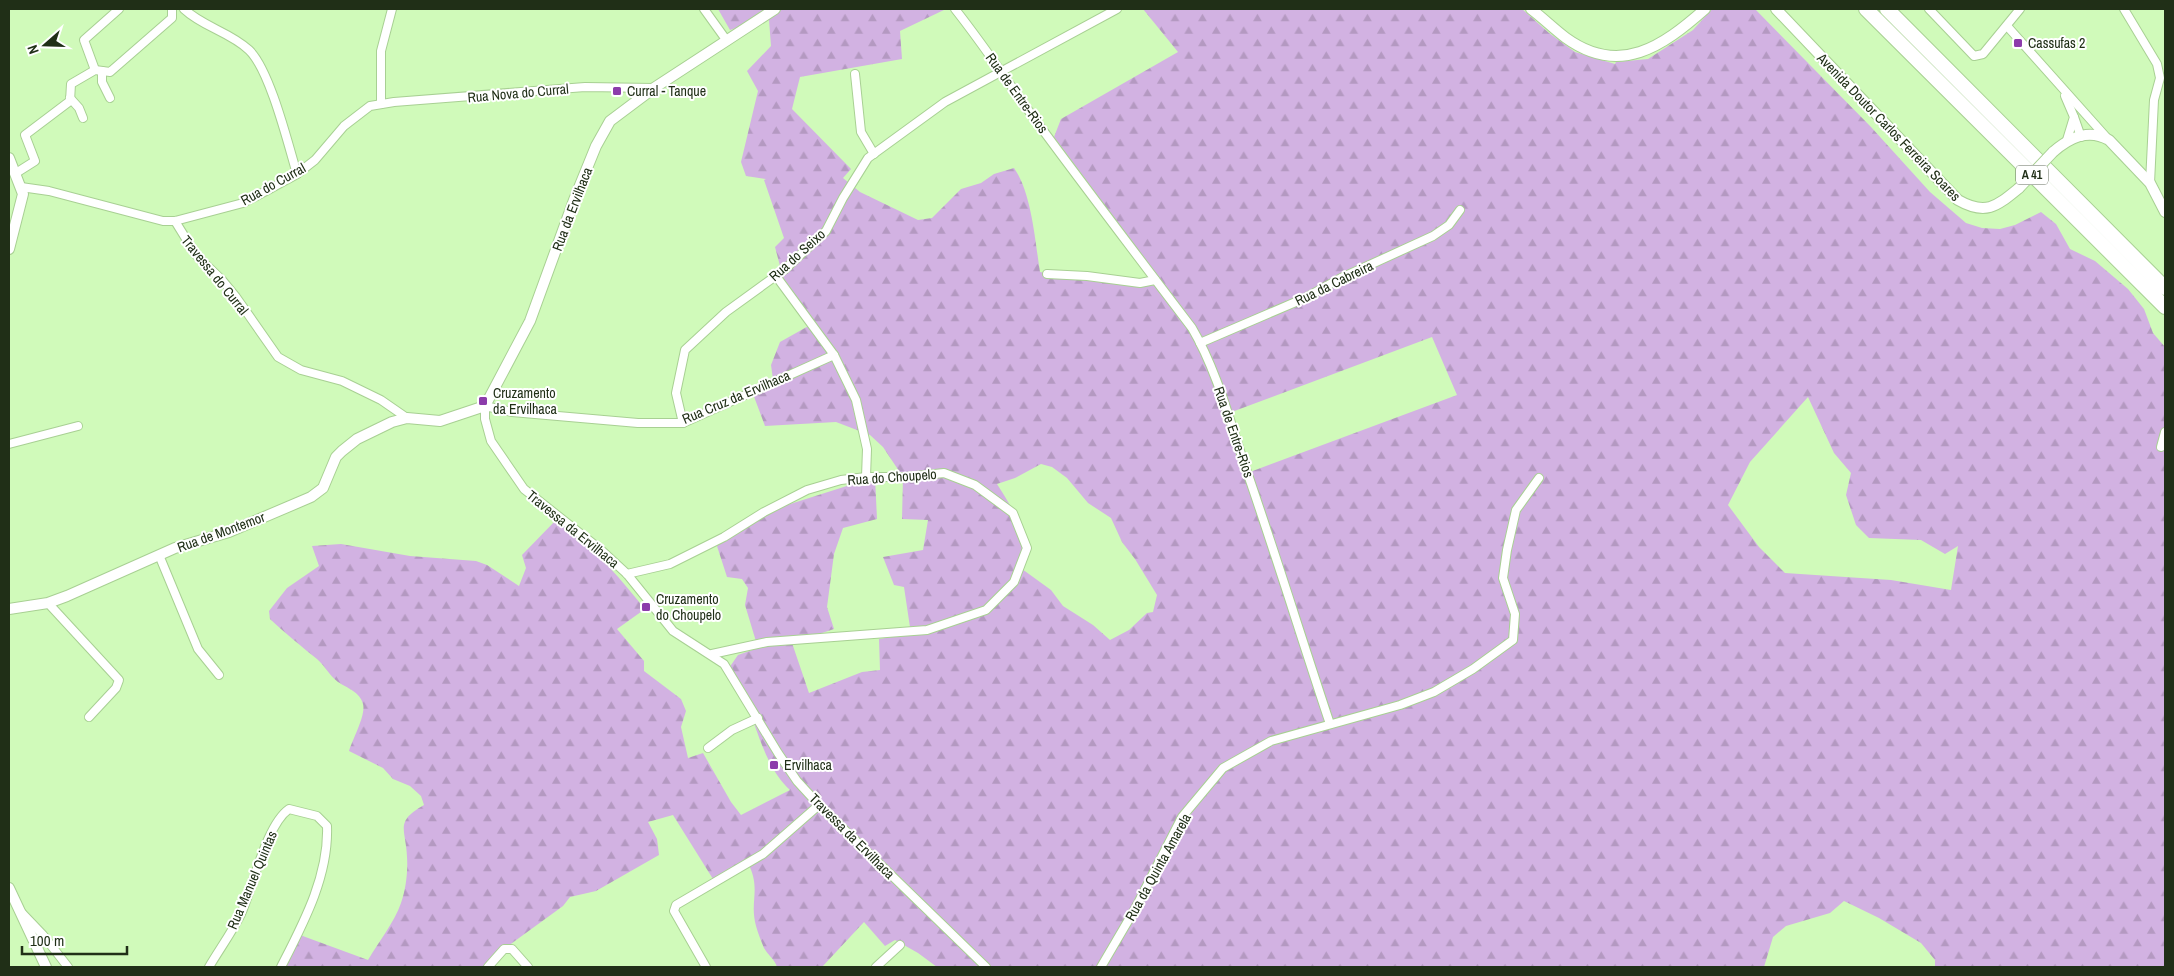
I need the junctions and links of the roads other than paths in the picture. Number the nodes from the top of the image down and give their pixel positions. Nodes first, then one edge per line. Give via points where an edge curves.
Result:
1 (119, 9) edge
2 (172, 9) edge
3 (184, 9) edge
4 (704, 9) edge
5 (775, 9) edge
6 (955, 9) edge
7 (1117, 9) edge
8 (1531, 9) edge
9 (1705, 9) edge
10 (1776, 9) edge
11 (1866, 9) edge
12 (1887, 9) edge
13 (1929, 9) edge
14 (2020, 9) edge
15 (2124, 9) edge
16 (389, 11) edge
17 (2007, 26) junction
18 (727, 41) junction
19 (98, 70) junction
20 (1002, 71) junction
21 (2162, 72) edge
22 (855, 74) dead end
23 (654, 88) junction
24 (2064, 92) junction
25 (70, 98) junction
26 (110, 98) dead end
27 (381, 104) junction
28 (2086, 114) junction
29 (2074, 117) junction
30 (83, 118) dead end
31 (2084, 136) junction
32 (2067, 140) junction
33 (2109, 140) junction
34 (874, 154) junction
35 (9, 158) edge
36 (16, 174) junction
37 (297, 174) junction
38 (2150, 183) junction
39 (21, 187) junction
40 (1460, 210) dead end
41 (2165, 212) edge
42 (175, 221) junction
43 (9, 249) edge
44 (1047, 274) dead end
45 (776, 276) junction
46 (1155, 280) junction
47 (2165, 288) edge
48 (2165, 307) edge
49 (1200, 343) junction
50 (834, 355) junction
51 (485, 406) junction
52 (407, 418) junction
53 (683, 422) junction
54 (78, 426) dead end
55 (2165, 432) edge
56 (9, 444) edge
57 (2161, 447) dead end
58 (866, 477) junction
59 (1539, 478) dead end
60 (159, 555) junction
61 (627, 574) junction
62 (48, 603) junction
63 (9, 609) edge
64 (712, 654) junction
65 (219, 675) dead end
66 (89, 717) dead end
67 (758, 718) junction
68 (1330, 724) junction
69 (708, 748) dead end
70 (819, 805) junction
71 (9, 888) edge
72 (19, 910) junction
73 (900, 945) dead end
74 (46, 967) edge
75 (68, 967) edge
76 (208, 967) edge
77 (281, 967) edge
78 (488, 967) edge
79 (528, 967) edge
80 (706, 967) edge
81 (876, 967) edge
82 (986, 967) edge
83 (1101, 967) edge

1 - 19 street via 84,40
2 - 19 street via 172,18 110,72
3 - 37 street via 196,20 224,32 249,50 264,74
4 - 18 street
5 - 18 street, Rua da Ervilhaca
6 - 20 street, Rua de Entre-Rios
7 - 20 street, Rua do Seixo
8 - 9 street via 1566,38 1584,48 1599,54 1621,56 1656,47
10 - 32 street, Avenida Doutor Carlos Ferreira Soares, bridge via 1958,200 1976,208 1992,207 2019,188
11 - 48 highway, A 41
12 - 47 highway, A 41
13 - 17 street via 1974,56 1983,54
14 - 17 street
15 - 21 street
16 - 27 street via 381,50
17 - 24 street
18 - 23 street, Rua da Ervilhaca
19 - 25 street via 71,84
19 - 26 street
20 - 34 street, Rua do Seixo via 945,102
20 - 46 street, Rua de Entre-Rios
21 - 38 street via 2154,100
22 - 34 street via 861,132
23 - 27 street, Rua Nova do Curral via 585,87
23 - 51 street, Rua da Ervilhaca via 621,111 602,132 530,321
24 - 28 street
24 - 29 street
25 - 30 street
25 - 36 street via 25,135 35,161
27 - 37 street, Rua do Curral via 370,106 344,126 315,160
28 - 31 street via 2089,126
28 - 33 street
29 - 31 street
29 - 32 street
31 - 32 street, Avenida Doutor Carlos Ferreira Soares
31 - 33 street, Avenida Doutor Carlos Ferreira Soares via 2096,134
33 - 38 street
34 - 45 street, Rua do Seixo via 868,158 843,198 826,231
35 - 36 street
36 - 39 street
37 - 42 street, Rua do Curral via 243,203
38 - 41 street
39 - 42 street, Rua do Curral via 49,191 163,221
39 - 43 street via 22,200
40 - 49 street, Rua da Cabreira via 1449,225 1433,236 1305,298
42 - 52 street, Travessa do Curral via 196,255 236,297 278,357 301,370 342,381 382,400
44 - 46 street via 1140,283
45 - 50 street
45 - 53 street, Rua do Seixo via 726,312 685,350 676,393
46 - 49 street, Rua de Entre-Rios
49 - 68 street, Rua de Entre-Rios via 1221,394
50 - 53 street, Rua Cruz da Ervilhaca
50 - 58 street via 856,400 867,449
51 - 52 street via 440,421
51 - 53 street, Rua Cruz da Ervilhaca via 512,412 638,423
51 - 61 street, Travessa da Ervilhaca via 484,419 491,441 524,489
52 - 60 street, Rua de Montemor via 392,422 347,446 336,457 326,482 315,494 229,532
54 - 56 street
55 - 57 street
58 - 61 street, Rua do Choupelo via 841,480 808,490 670,564
58 - 64 street, Rua do Choupelo via 944,473 975,485 1014,512 1027,548 1014,582 986,610 927,630 767,642
59 - 68 street via 1516,510 1507,550 1503,578 1515,614 1513,640 1434,692
60 - 62 street, Rua de Montemor
60 - 65 street via 198,649
61 - 64 street, Travessa da Ervilhaca via 673,631
62 - 63 street, Rua de Montemor
62 - 66 street via 119,680 116,688
64 - 67 street, Travessa da Ervilhaca via 724,664
67 - 69 street via 732,730
67 - 70 street, Travessa da Ervilhaca via 778,754
68 - 83 street, Rua da Quinta Amarela via 1271,742 1223,768 1182,817
70 - 80 street via 763,854 676,905 674,911
70 - 82 street, Travessa da Ervilhaca
71 - 72 street
72 - 74 street
72 - 75 street
73 - 81 street
76 - 77 street, Rua Manuel Quintas via 240,915 274,828 282,814 290,809 317,816 327,826 328,846 304,922
78 - 79 street via 504,949 512,949

